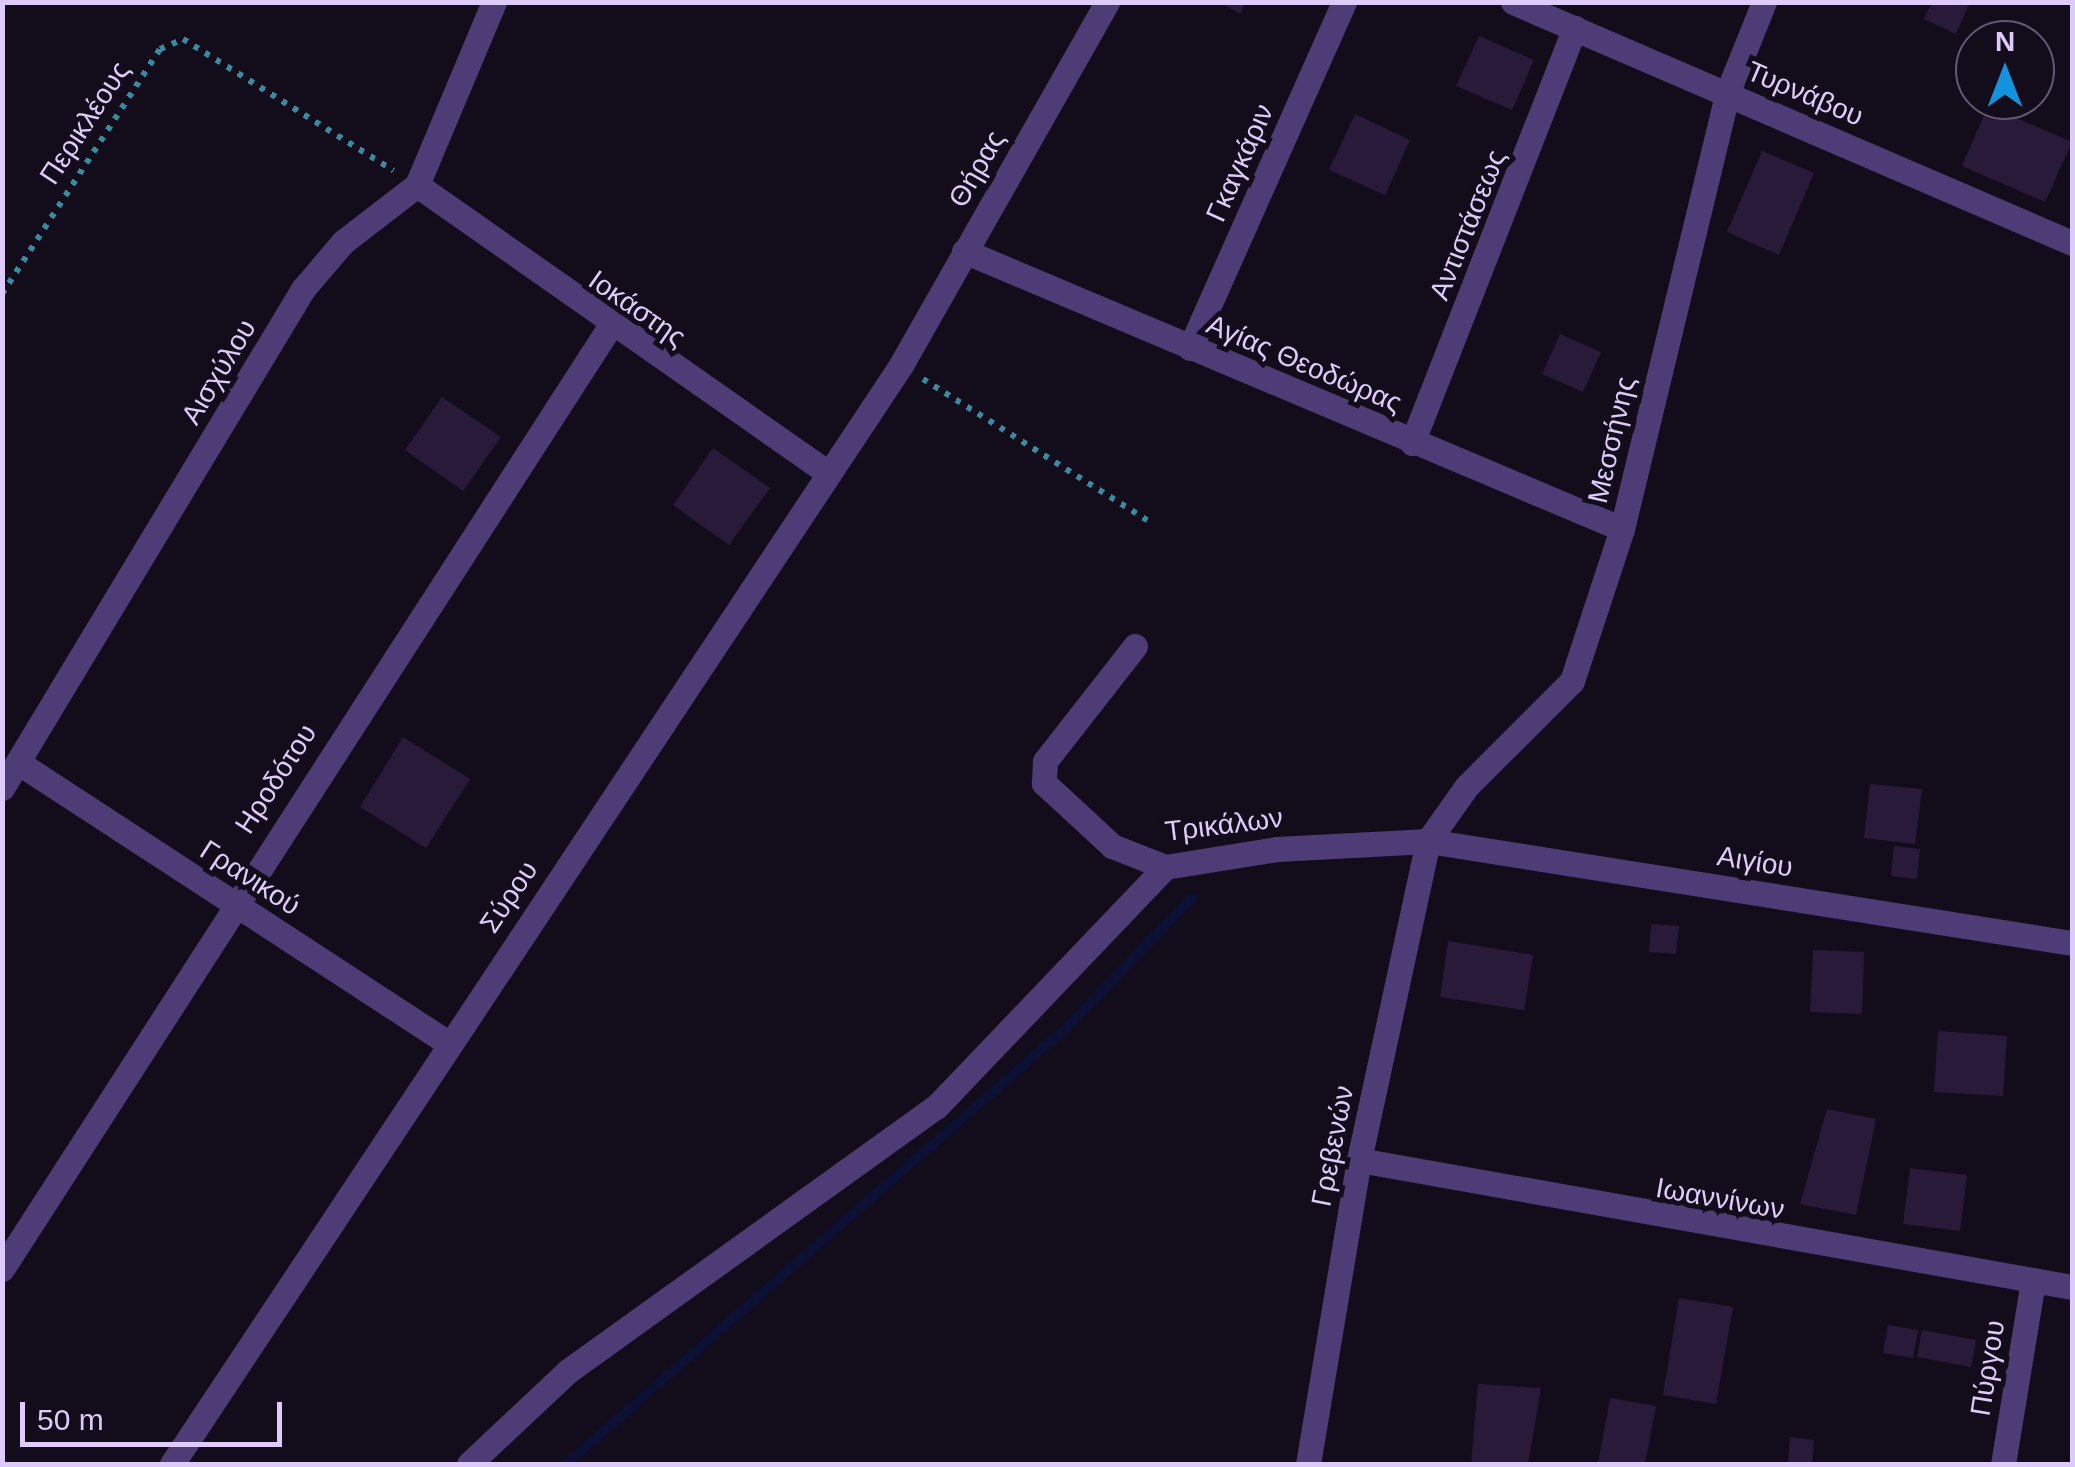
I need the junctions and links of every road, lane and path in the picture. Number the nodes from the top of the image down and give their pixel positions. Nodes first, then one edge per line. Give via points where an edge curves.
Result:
1 (494, 2) edge
2 (1107, 2) edge
3 (1344, 2) edge
4 (1513, 2) edge
5 (1764, 2) edge
6 (1575, 28) junction
7 (1727, 94) junction
8 (417, 185) junction
9 (2072, 243) edge
10 (964, 251) junction
11 (2, 294) edge
12 (610, 328) junction
13 (1190, 348) junction
14 (900, 365) junction
15 (1412, 443) junction
16 (828, 473) junction
17 (1147, 520) dead end
18 (1622, 529) junction
19 (1135, 646) dead end
20 (19, 762) junction
21 (2, 788) edge
22 (1428, 841) junction
23 (1165, 867) junction
24 (232, 901) junction
25 (2072, 943) edge
26 (448, 1044) junction
27 (1359, 1160) junction
28 (2, 1268) edge
29 (2034, 1280) junction
30 (2072, 1287) edge
31 (172, 1464) edge
32 (469, 1464) edge
33 (1308, 1464) edge
34 (2003, 1464) edge

1 - 8 street, Αισχύλου
2 - 10 street, Θήρας
3 - 13 street, Γκαγκάριν
4 - 6 street, Τυρνάβου
5 - 7 street, Μεσσήνης
6 - 7 street, Τυρνάβου
6 - 15 street, Αντιστάσεως
7 - 9 street, Τυρνάβου
7 - 18 street, Μεσσήνης
8 - 11 path, Περικλέους via 183,39 160,49
8 - 12 street, Ιοκάστης
8 - 20 street, Αισχύλου via 343,242 303,289
10 - 13 street, Αγίας Θεοδώρας
10 - 14 street, Θήρας
12 - 16 street, Ιοκάστης
12 - 24 street, Ηροδότου
13 - 15 street, Αγίας Θεοδώρας
14 - 16 street, Σύρου
14 - 17 path
15 - 18 street, Αγίας Θεοδώρας
16 - 26 street, Σύρου
18 - 22 street, Μεσσήνης via 1572,681 1467,786
19 - 23 street, Τρικάλων via 1045,761 1044,783 1112,846
20 - 21 street, Αισχύλου
20 - 24 street, Γρανικού
22 - 23 street, Τρικάλων via 1296,847
22 - 25 street, Αιγίου
22 - 27 street, Γρεβενών
23 - 32 street via 936,1107 568,1371
24 - 26 street, Γρανικού
24 - 28 street, Ηροδότου
26 - 31 street, Σύρου
27 - 29 street, Ιωαννίνων
27 - 33 street, Γρεβενών
29 - 30 street, Ιωαννίνων
29 - 34 street, Πύργου

